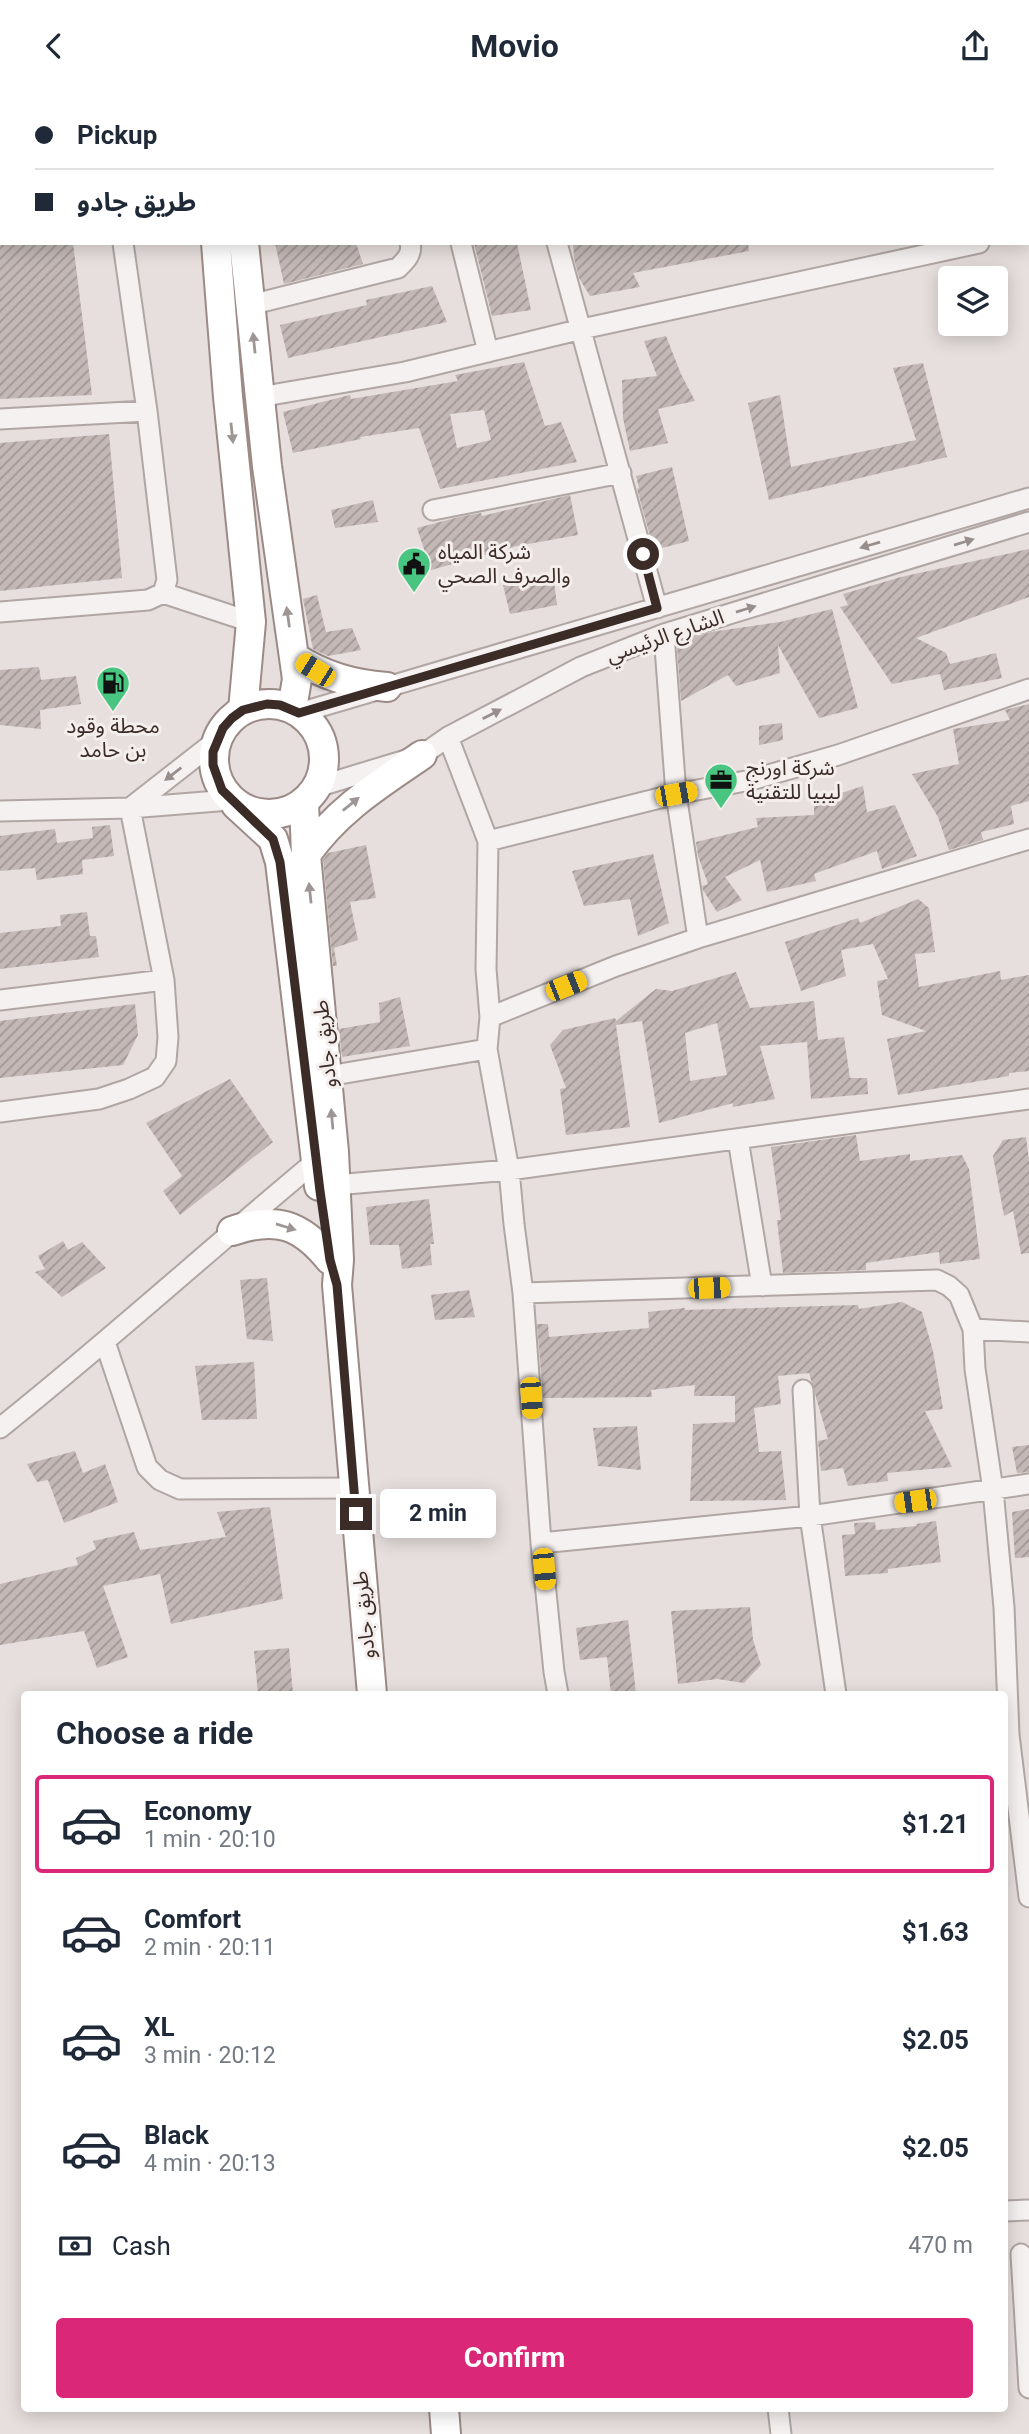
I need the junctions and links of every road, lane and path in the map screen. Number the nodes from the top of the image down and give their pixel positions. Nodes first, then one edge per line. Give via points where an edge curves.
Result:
1 (123, 245) edge
2 (216, 245) edge
3 (244, 245) edge
4 (410, 245) edge
5 (461, 245) edge
6 (558, 245) edge
7 (970, 245) edge
8 (250, 305) junction
9 (582, 329) junction
10 (488, 352) junction
11 (259, 397) junction
12 (147, 411) junction
13 (0, 419) edge
14 (621, 473) junction
15 (1029, 498) edge
16 (433, 510) dead end
17 (1029, 522) edge
18 (163, 593) junction
19 (657, 608) junction
20 (0, 612) edge
21 (251, 622) junction
22 (664, 634) junction
23 (294, 657) junction
24 (387, 687) junction
25 (1029, 689) edge
26 (243, 710) junction
27 (295, 711) junction
28 (448, 737) junction
29 (217, 740) junction
30 (422, 755) junction
31 (676, 794) junction
32 (310, 795) junction
33 (233, 802) junction
34 (130, 808) junction
35 (0, 811) edge
36 (1029, 839) edge
37 (488, 841) junction
38 (306, 855) junction
39 (698, 937) junction
40 (164, 981) junction
41 (0, 1000) edge
42 (490, 1017) junction
43 (488, 1049) junction
44 (328, 1076) junction
45 (1029, 1099) edge
46 (0, 1112) edge
47 (738, 1139) junction
48 (325, 1156) junction
49 (509, 1170) junction
50 (335, 1185) junction
51 (232, 1231) junction
52 (334, 1273) junction
53 (762, 1286) junction
54 (523, 1293) junction
55 (972, 1329) junction
56 (1029, 1332) edge
57 (105, 1342) junction
58 (803, 1390) dead end
59 (0, 1428) edge
60 (1029, 1484) edge
61 (354, 1488) junction
62 (993, 1490) junction
63 (810, 1516) junction
64 (541, 1543) junction
65 (372, 1691) edge
66 (557, 1691) edge
67 (836, 1691) edge
68 (1006, 1691) edge
69 (1029, 1733) edge
70 (1008, 1736) edge
71 (1008, 1743) edge
72 (1029, 1897) edge
73 (1029, 2210) edge
74 (1008, 2211) edge
75 (1018, 2254) edge
76 (1029, 2388) edge
77 (444, 2412) edge
78 (778, 2412) edge
79 (446, 2434) edge
80 (781, 2434) edge

1 - 12 street
2 -> 21 highway
3 - 8 highway
4 - 8 street via 407,259 398,268
5 - 10 street
6 - 9 street
7 - 9 street
11 -> 8 highway
9 - 10 street
9 - 14 street
10 - 11 street via 405,372
23 -> 11 highway
12 - 13 street
12 - 18 street via 167,580
14 - 16 street
14 - 19 street
15 -> 19 street, الشارع الرئيسي
22 -> 17 street, الشارع الرئيسي
18 - 20 street via 148,600
18 - 21 street
19 - 24 street, الشارع الرئيسي
21 - 26 highway
28 -> 22 street, الشارع الرئيسي via 581,667
22 - 31 street
23 - 24 highway via 338,680
23 - 27 highway
24 - 27 street, الشارع الرئيسي
25 - 31 street via 838,755 751,780
26 - 27 highway via 267,704
26 - 29 highway
27 - 32 highway via 310,722 323,746 322,774
28 - 30 street, الشارع الرئيسي
28 - 37 street
29 - 33 highway via 213,765 222,790
29 -> 34 street
30 - 32 street, الشارع الرئيسي
38 -> 30 highway via 342,812
31 - 37 street
31 - 39 street
32 - 33 highway via 281,814 250,812
32 - 38 highway, طريق جادو
33 - 34 street
33 - 48 highway, طريق جادو via 273,839 280,862
34 - 35 street
34 - 40 street
36 - 39 street
37 - 42 street
44 -> 38 highway, طريق جادو
39 - 42 street
40 - 41 street
40 - 46 street via 166,1061 155,1076 99,1099
42 - 43 street
43 - 44 street
43 - 49 street
48 -> 44 highway, طريق جادو
45 - 47 street
47 - 49 street
47 - 53 street
48 - 50 highway, طريق جادو
48 - 51 street
48 - 52 highway, طريق جادو
49 - 50 street
49 - 54 street
50 - 52 highway, طريق جادو via 339,1260
51 -> 52 highway via 253,1224 297,1230 316,1242
51 - 57 street
52 - 61 highway, طريق جادو
53 - 54 street
53 - 55 street via 937,1280 959,1296
54 - 64 street
55 - 56 street
55 - 62 street
57 - 59 street
57 - 61 street via 147,1467 160,1480 180,1489
58 - 63 street
60 - 62 street
61 - 65 highway, طريق جادو
62 - 63 street
62 - 68 street
63 - 64 street
63 - 67 street
64 - 66 street
69 - 70 street
71 - 72 street
73 - 74 street
75 - 76 street
77 - 79 highway
78 - 80 street

